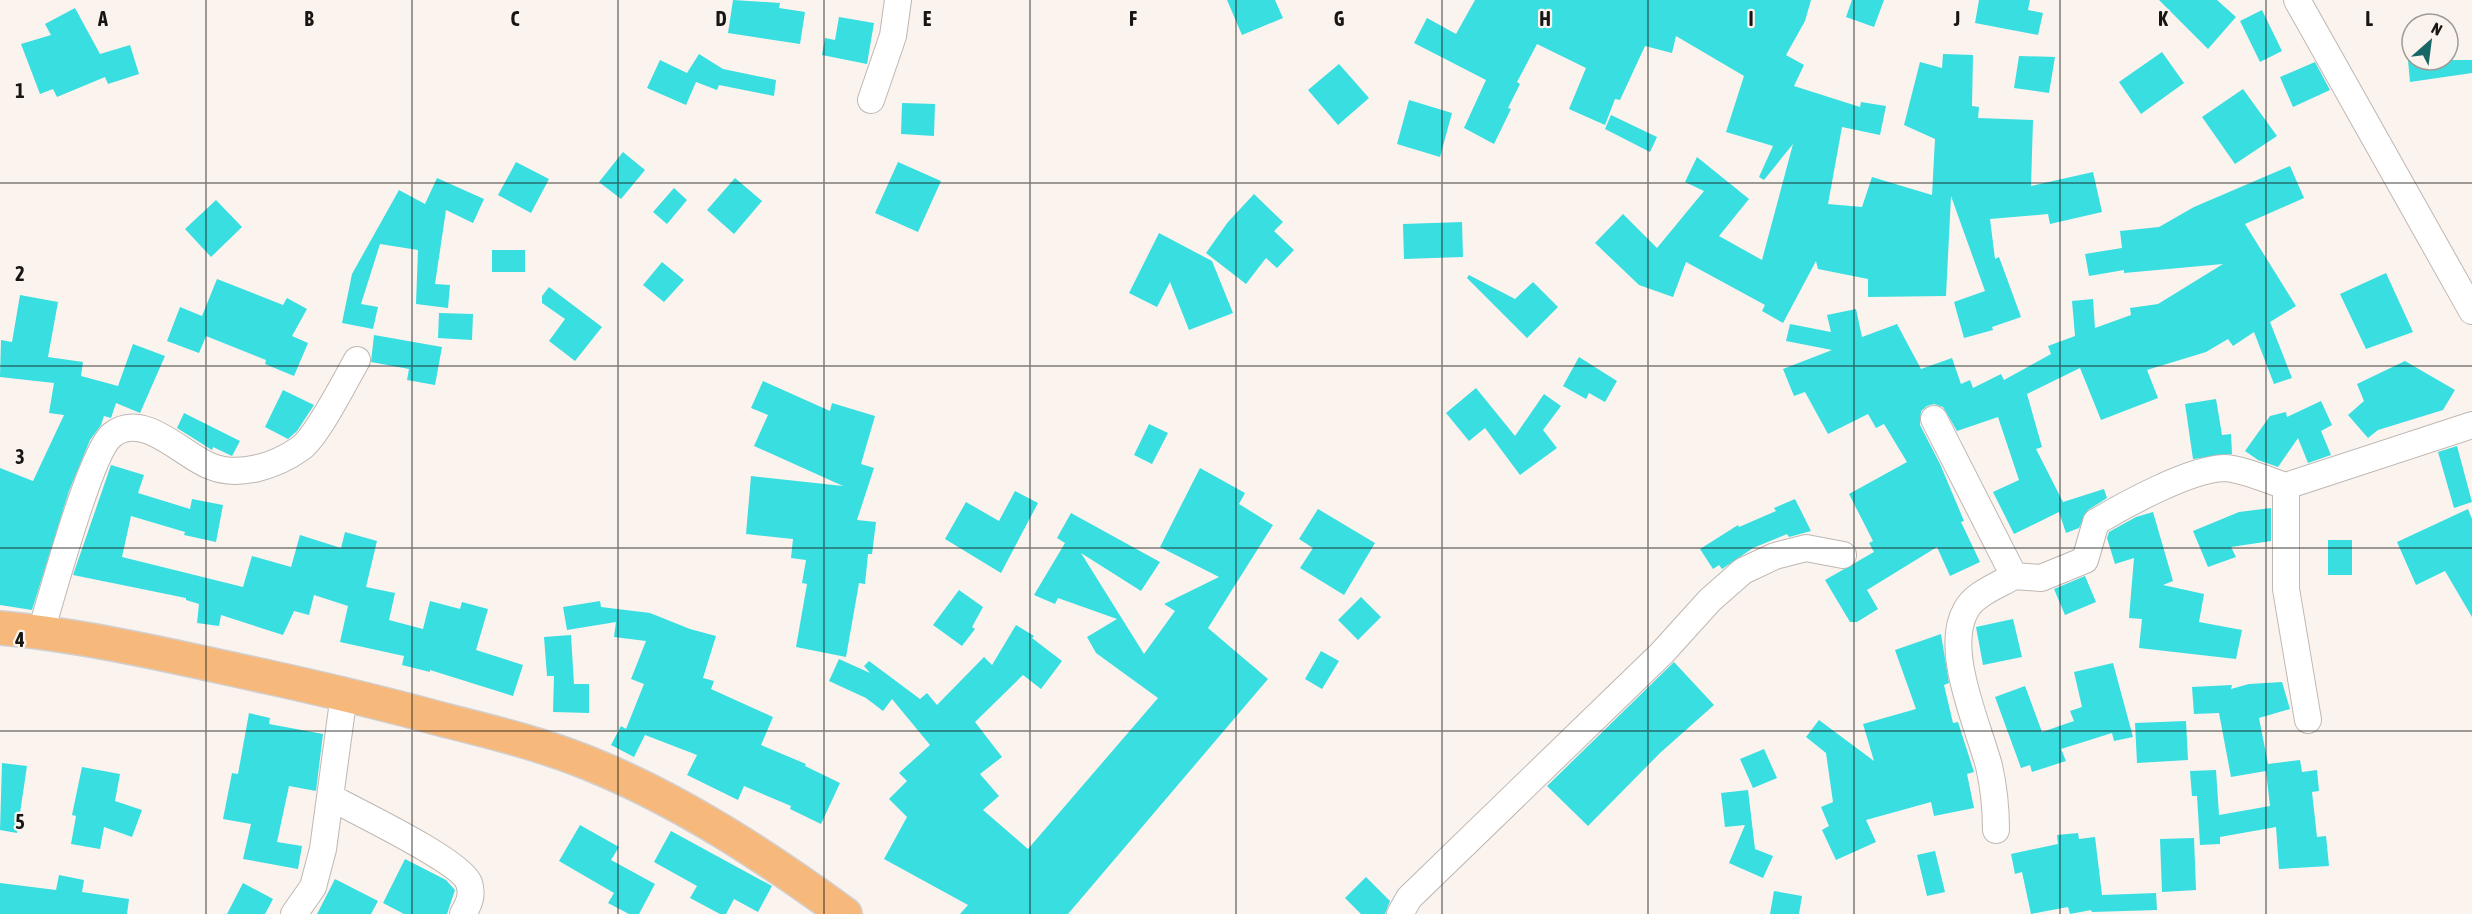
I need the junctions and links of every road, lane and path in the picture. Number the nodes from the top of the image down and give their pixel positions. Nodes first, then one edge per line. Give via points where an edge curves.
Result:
1 (898, 0) edge
2 (2297, 0) edge
3 (871, 100) dead end
4 (2472, 311) edge
5 (357, 360) dead end
6 (1934, 419) dead end
7 (2472, 425) edge
8 (2286, 486) junction
9 (1843, 555) dead end
10 (2014, 576) junction
11 (0, 628) edge
12 (40, 632) junction
13 (344, 694) junction
14 (2308, 720) dead end
15 (332, 798) junction
16 (1996, 830) dead end
17 (294, 914) edge
18 (463, 914) edge
19 (845, 914) edge
20 (1400, 914) edge

1 - 3 street via 892,36
2 - 4 street
5 - 12 street via 302,447 250,471 211,466 142,428 127,428 111,435 89,479
6 - 10 street
7 - 8 street
8 - 10 street via 2225,468 2195,474 2096,522 2085,560 2041,578
8 - 14 street via 2286,590
9 - 20 street via 1806,548 1775,556 1743,571 1409,898
10 - 16 street via 1978,597 1966,609 1958,648 1993,788
11 - 12 main road
12 - 13 main road
13 - 15 street
13 - 19 main road via 513,737 588,763 756,850
15 - 17 street via 313,887
15 - 18 street via 452,864 469,882 471,900

